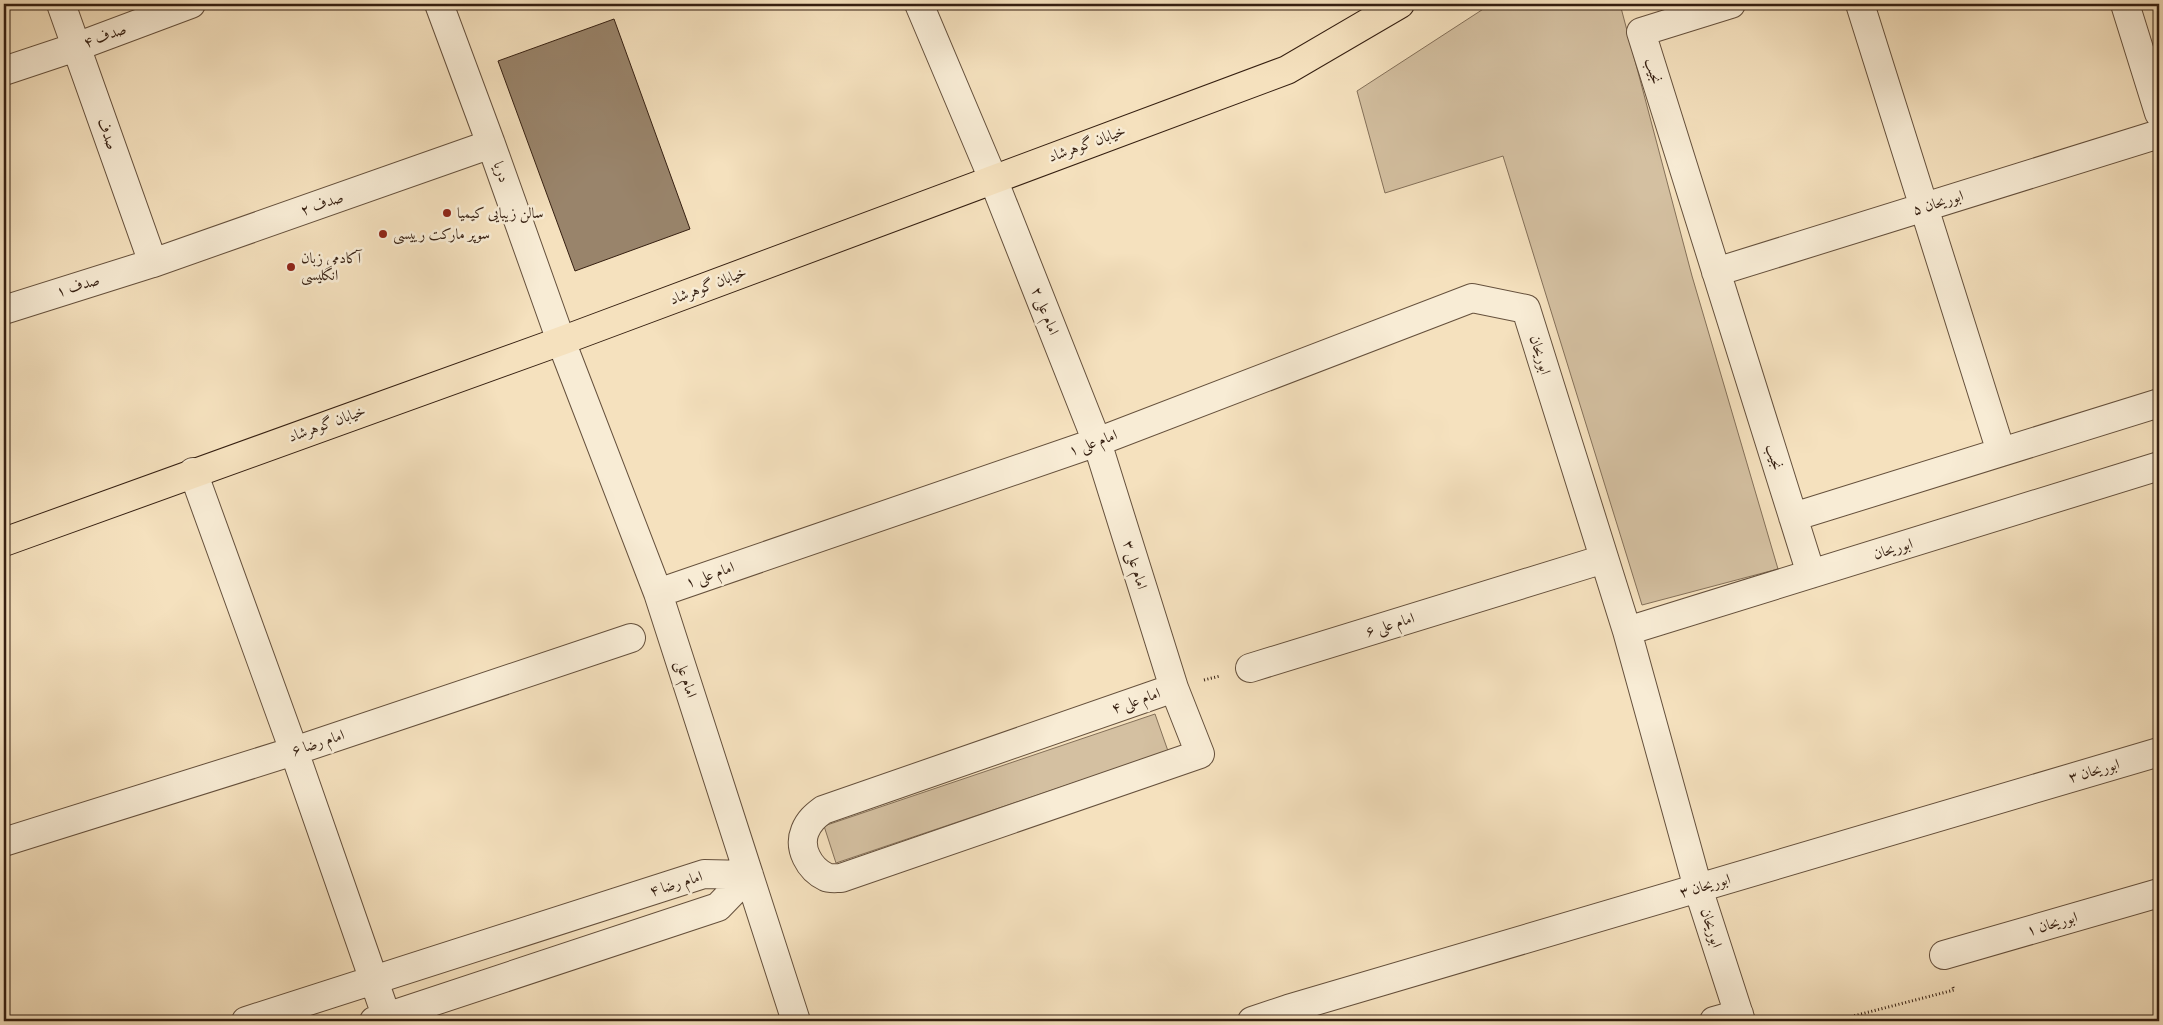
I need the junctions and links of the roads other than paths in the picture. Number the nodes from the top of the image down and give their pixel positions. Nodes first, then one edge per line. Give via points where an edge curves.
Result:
1 (61, 4) edge
2 (191, 4) edge
3 (439, 4) edge
4 (919, 4) edge
5 (1400, 4) edge
6 (1731, 4) edge
7 (1860, 4) edge
8 (2125, 4) edge
9 (76, 47) junction
10 (4, 71) edge
11 (2159, 113) edge
12 (2159, 134) edge
13 (491, 144) junction
14 (993, 179) junction
15 (1924, 207) junction
16 (153, 263) junction
17 (1716, 272) junction
18 (1526, 309) joint
19 (4, 310) edge
20 (561, 341) junction
21 (2159, 403) edge
22 (1097, 442) junction
23 (2001, 452) junction
24 (2159, 466) edge
25 (193, 472) junction
26 (1793, 517) junction
27 (4, 542) edge
28 (1604, 558) junction
29 (1812, 574) junction
30 (658, 593) junction
31 (1627, 631) junction
32 (631, 638) dead end
33 (1250, 668) road end
34 (1174, 688) junction
35 (294, 752) junction
36 (2159, 752) edge
37 (4, 842) edge
38 (749, 875) junction
39 (1698, 888) junction
40 (2159, 893) edge
41 (1944, 955) road end
42 (374, 980) junction
43 (1289, 1015) edge
44 (1731, 1019) edge
45 (383, 1020) edge
46 (246, 1021) edge
47 (796, 1021) edge
48 (1252, 1021) edge

1 - 9 street, صدف
2 - 9 street, صدف ۴
3 - 13 street, دریا
4 - 14 street, امام علی ۲
5 - 14 main road, خیابان گوهرشاد via 1287,70
6 - 17 street, نجیب via 1641,32
7 - 15 street
8 - 11 street
9 - 10 street, صدف ۴
9 - 16 street, صدف
12 - 15 street, ابوریحان ۵
13 - 16 street, صدف ۲
13 - 20 street, دریا
14 - 20 main road, خیابان گوهرشاد
14 - 22 street, امام علی ۲
15 - 17 street, ابوریحان ۵
15 - 23 street
16 - 19 street, صدف ۱
17 - 26 street, نجیب
18 - 22 street, امام علی ۱ via 1472,298
18 - 28 street, ابوریحان
20 - 25 main road, خیابان گوهرشاد
20 - 30 street, امام علی
21 - 23 street
22 - 30 street, امام علی ۱
22 - 34 street, امام علی ۳
23 - 26 street
24 - 29 street, ابوریحان
25 - 27 main road, خیابان گوهرشاد
25 - 35 street
26 - 29 street, نجیب
28 - 31 street, ابوریحان
28 - 33 street, امام علی ۶
29 - 31 street, ابوریحان
30 - 38 street, امام علی
31 - 39 street, ابوریحان
32 - 35 street, امام رضا ۶
34 - 34 street, امام علی ۴ via 823,810 804,832 803,846 807,859 815,871 827,878 841,878 1200,754
35 - 37 street, امام رضا ۶
35 - 42 street
36 - 39 street, ابوریحان ۳
38 - 42 street, امام رضا ۴ via 704,874
38 - 45 street via 718,907
38 - 47 street, امام علی
39 - 43 street, ابوریحان ۳
39 - 44 street, ابوریحان
40 - 41 street, ابوریحان ۱
42 - 45 street
42 - 46 street, امام رضا ۴
43 - 48 street, ابوریحان ۳

